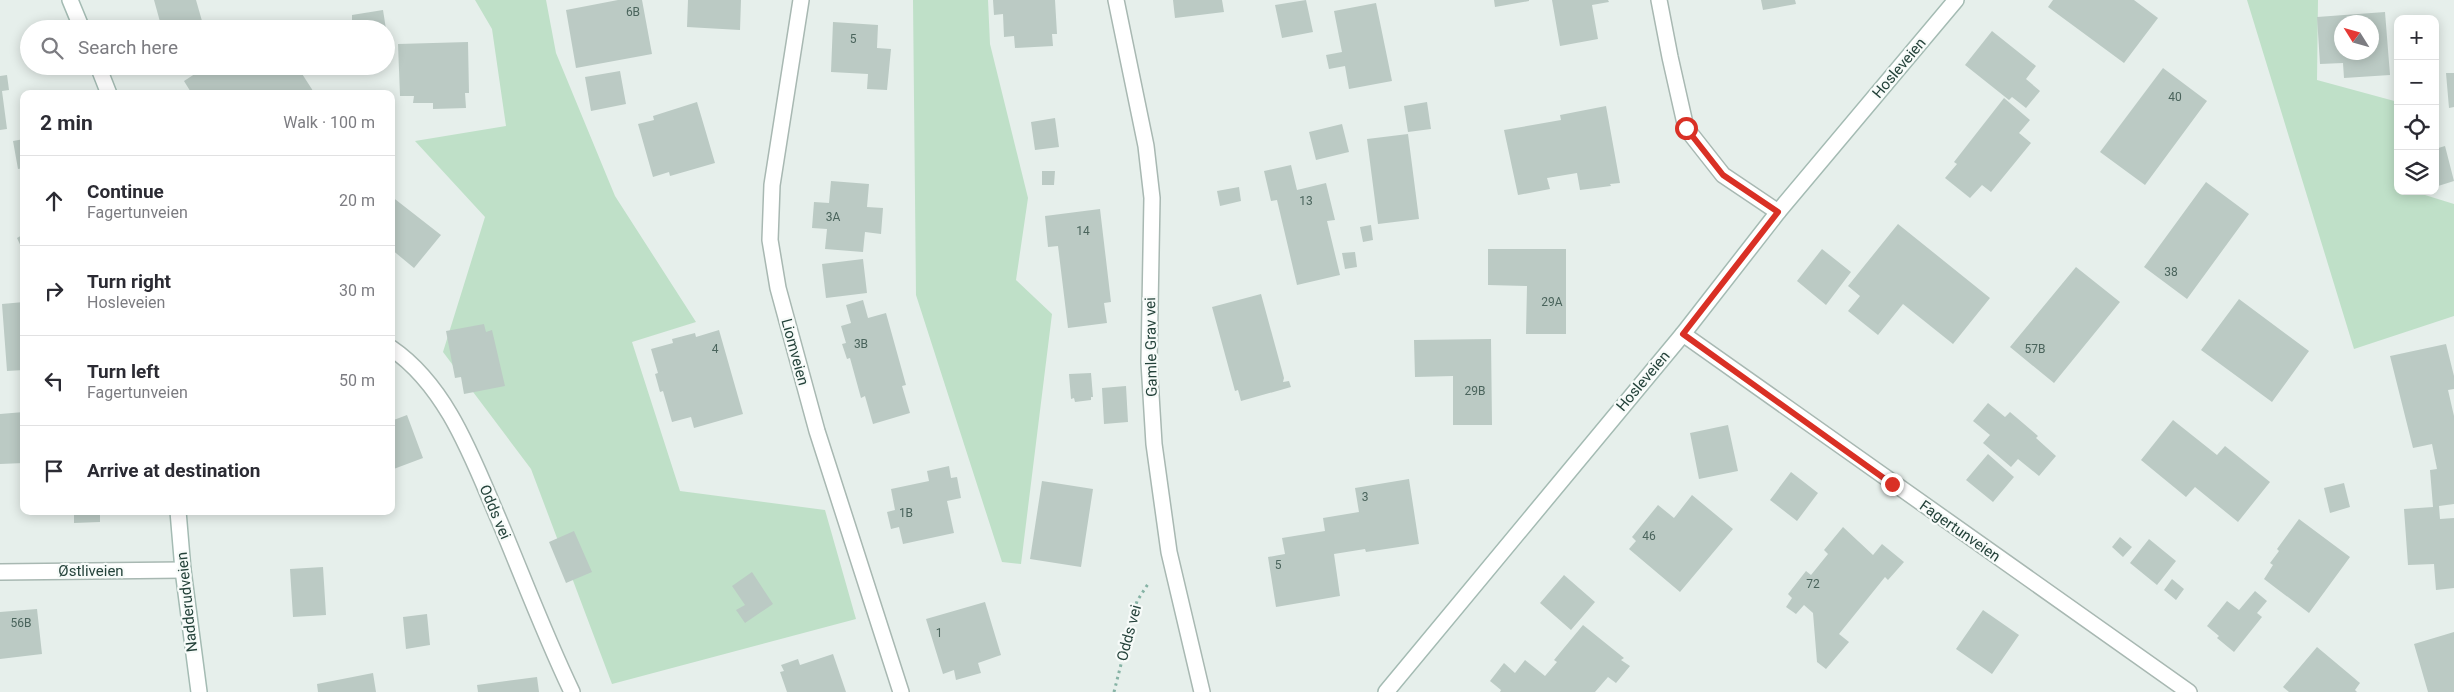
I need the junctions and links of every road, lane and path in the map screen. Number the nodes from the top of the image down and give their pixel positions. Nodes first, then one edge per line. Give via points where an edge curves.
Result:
1 (70, 0) edge
2 (801, 0) edge
3 (1116, 0) edge
4 (1660, 0) edge
5 (1956, 0) edge
6 (78, 20) edge
7 (102, 75) edge
8 (107, 90) edge
9 (1778, 212) junction
10 (1683, 334) junction
11 (395, 351) edge
12 (178, 515) edge
13 (1169, 552) junction
14 (183, 570) junction
15 (0, 572) edge
16 (199, 692) edge
17 (572, 692) edge
18 (901, 692) edge
19 (1114, 692) edge
20 (1202, 692) edge
21 (1386, 692) edge
22 (2189, 692) edge

1 - 6 street
2 - 18 street, Liomveien via 772,185 770,240 778,288 817,431
3 - 13 street, Gamle Grav vei via 1146,146 1152,198 1149,362 1154,444
4 - 9 street via 1686,128 1723,175
5 - 9 street, Hosleveien
7 - 8 street
9 - 10 street, Hosleveien
10 - 21 street, Hosleveien
10 - 22 street, Fagertunveien
11 - 17 street, Odds vei via 432,388 467,445
12 - 14 street, Nadderudveien
13 - 19 path, Odds vei via 1137,601
13 - 20 street, Gamle Grav vei
14 - 15 street, Østliveien
14 - 16 street, Nadderudveien

